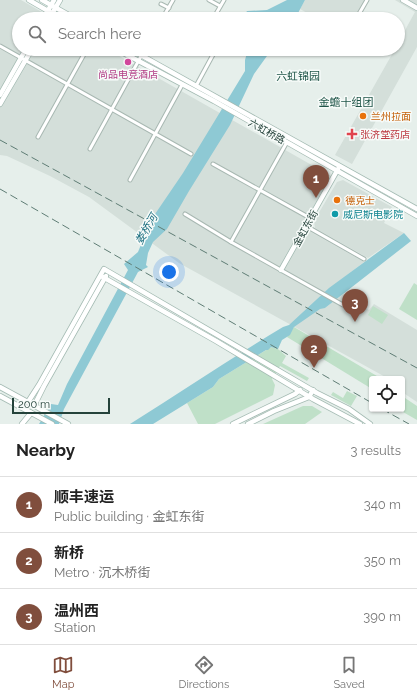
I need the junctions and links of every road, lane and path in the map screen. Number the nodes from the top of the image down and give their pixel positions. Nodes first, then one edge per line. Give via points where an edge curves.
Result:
1 (29, 0) edge
2 (42, 0) edge
3 (54, 0) edge
4 (60, 0) edge
5 (173, 0) edge
6 (209, 0) edge
7 (224, 0) edge
8 (367, 0) edge
9 (403, 0) edge
10 (162, 4) dead end
11 (53, 6) junction
12 (220, 6) junction
13 (168, 8) junction
14 (417, 8) edge
15 (50, 12) joint
16 (64, 12) edge
17 (166, 12) edge
18 (217, 12) edge
19 (360, 12) edge
20 (0, 46) edge
21 (12, 53) edge
22 (18, 56) edge
23 (24, 56) edge
24 (26, 56) edge
25 (83, 56) edge
26 (129, 56) edge
27 (142, 56) joint
28 (212, 56) edge
29 (23, 59) junction
30 (139, 61) junction
31 (68, 84) junction
32 (182, 85) junction
33 (196, 86) junction
34 (0, 94) edge
35 (215, 99) junction
36 (0, 104) edge
37 (112, 109) junction
38 (246, 117) junction
39 (156, 134) junction
40 (38, 137) dead end
41 (287, 142) junction
42 (90, 149) dead end
43 (191, 154) dead end
44 (213, 164) dead end
45 (340, 165) junction
46 (337, 170) junction
47 (130, 180) dead end
48 (260, 190) junction
49 (417, 209) edge
50 (185, 214) dead end
51 (417, 216) edge
52 (310, 218) junction
53 (306, 226) junction
54 (230, 242) junction
55 (364, 259) dead end
56 (281, 270) junction
57 (102, 277) junction
58 (344, 305) dead end
59 (303, 385) junction
60 (0, 387) edge
61 (313, 390) junction
62 (299, 391) junction
63 (0, 396) edge
64 (309, 396) junction
65 (28, 402) junction
66 (34, 406) junction
67 (31, 413) junction
68 (22, 424) edge
69 (52, 424) edge
70 (67, 424) edge
71 (234, 424) edge
72 (248, 424) edge
73 (360, 424) edge
74 (370, 424) edge

1 - 15 street
2 - 11 street
3 - 11 street
4 - 11 street
5 - 13 street
6 - 12 street
7 - 12 street
8 - 19 street
9 - 14 street
10 - 13 street
11 - 15 street
11 - 16 street
12 - 18 street
13 - 17 street
20 - 21 street
22 - 29 street
23 - 29 street
24 - 29 street
25 - 31 street
26 - 30 street, 六虹桥路
27 - 30 street
27 - 33 street, 六虹桥路
28 - 33 street
29 - 31 street
29 - 34 street
29 - 36 street
30 - 32 street, 六虹桥路
30 - 37 street
31 - 37 street
31 - 40 street
32 - 35 street, 六虹桥路
32 - 39 street
33 - 35 street, 六虹桥路
35 - 38 street, 六虹桥路
37 - 39 street
37 - 42 street
38 - 41 street, 六虹桥路
38 - 45 street, 六虹桥路
39 - 43 street
39 - 47 street
41 - 46 street, 六虹桥路
41 - 48 street
44 - 48 street
45 - 46 street, 金虹东街
45 - 49 street, 六虹桥路
46 - 51 street, 六虹桥路
46 - 52 street, 金虹东街
48 - 52 street
48 - 54 street
50 - 54 street
52 - 53 street, 金虹东街
53 - 55 street
53 - 56 street, 金虹东街
54 - 56 street
56 - 58 street
57 - 59 street via 104,269
57 - 62 street
57 - 65 street
57 - 66 street
59 - 61 street
59 - 62 street
60 - 65 street
61 - 64 street
61 - 74 street
62 - 64 street
62 - 71 street
63 - 67 street
64 - 72 street
64 - 73 street
65 - 66 street
66 - 70 street
67 - 68 street
67 - 69 street

